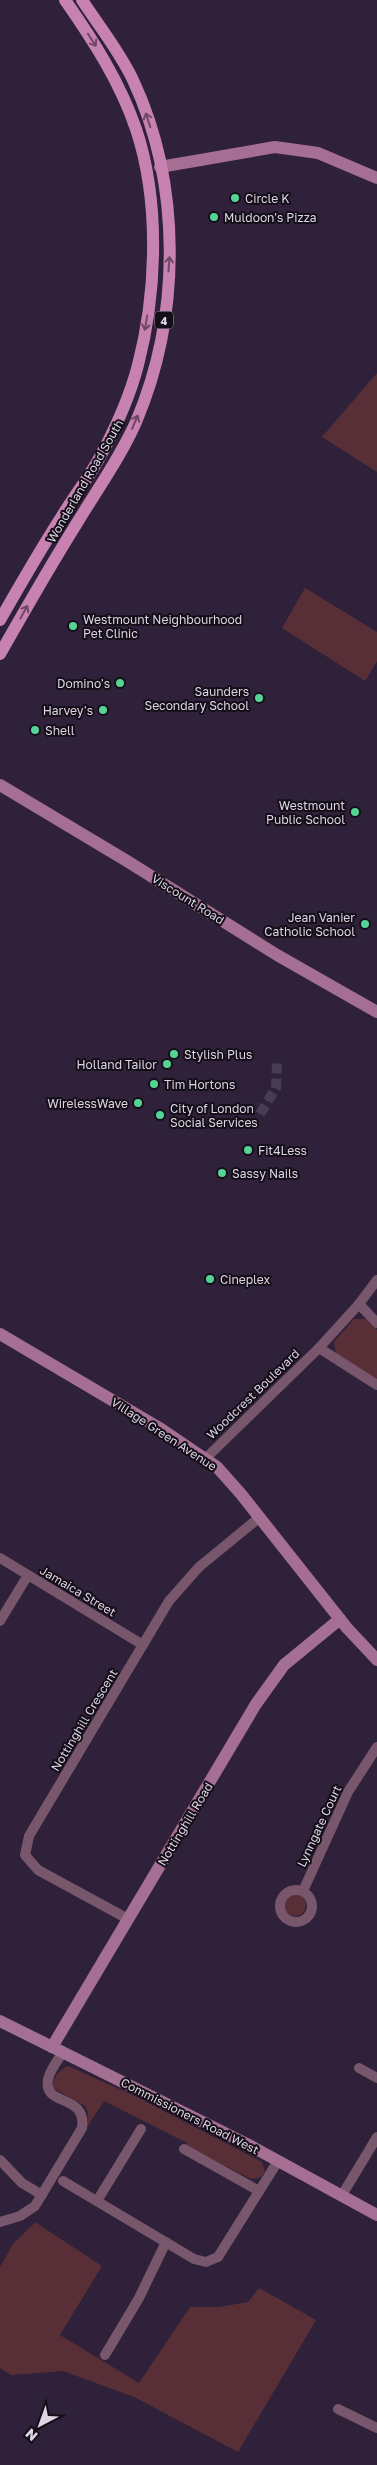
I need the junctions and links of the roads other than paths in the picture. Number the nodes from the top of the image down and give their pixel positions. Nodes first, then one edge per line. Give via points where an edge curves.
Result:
1 (65, 0) edge
2 (82, 0) edge
3 (160, 167) junction
4 (377, 178) edge
5 (0, 620) edge
6 (0, 654) edge
7 (0, 784) edge
8 (377, 1012) edge
9 (377, 1280) edge
10 (359, 1304) junction
11 (377, 1322) edge
12 (0, 1334) edge
13 (319, 1348) junction
14 (377, 1385) edge
15 (204, 1458) junction
16 (260, 1517) junction
17 (0, 1558) edge
18 (28, 1575) junction
19 (340, 1619) junction
20 (0, 1621) edge
21 (143, 1645) junction
22 (377, 1660) edge
23 (377, 1747) edge
24 (303, 1891) dead end
25 (128, 1919) junction
26 (0, 2021) edge
27 (57, 2050) junction
28 (359, 2068) dead end
29 (377, 2078) edge
30 (141, 2130) dead end
31 (377, 2137) edge
32 (184, 2149) dead end
33 (0, 2160) edge
34 (278, 2161) junction
35 (64, 2181) dead end
36 (259, 2191) junction
37 (42, 2195) junction
38 (342, 2195) junction
39 (98, 2201) junction
40 (377, 2214) edge
41 (0, 2222) edge
42 (166, 2242) junction
43 (105, 2356) dead end
44 (338, 2409) dead end
45 (377, 2428) edge

1 -> 5 main road, Wonderland Road South / 4 via 118,86 143,152 154,249 150,296 138,365 120,416 100,458
3 -> 2 main road, Wonderland Road South / 4 via 133,79
3 - 4 street via 275,147 318,153
6 -> 3 main road, Wonderland Road South / 4 via 113,465 135,423 154,370 167,298 170,249 168,206
7 - 8 street, Viscount Road via 277,955
9 - 10 street, Woodcrest Boulevard
10 - 11 street
10 - 13 street, Woodcrest Boulevard
12 - 15 street, Village Green Avenue
13 - 14 street
13 - 15 street, Woodcrest Boulevard
15 - 16 street, Village Green Avenue via 217,1467
16 - 19 street, Village Green Avenue
16 - 21 street, Nottinghill Crescent via 199,1567 169,1601
17 - 18 street, Jamaica Street
18 - 20 street
18 - 21 street, Jamaica Street
19 - 22 street, Village Green Avenue
19 - 25 street, Nottinghill Road via 284,1665 256,1704
21 - 25 street, Nottinghill Crescent via 29,1836 25,1855 38,1870
23 - 24 street, Lynngate Court via 348,1792
25 - 27 street, Nottinghill Road
26 - 27 street, Commissioners Road West
27 - 34 street, Commissioners Road West
27 - 37 street via 48,2089 78,2108 83,2117 82,2128
28 - 29 street
30 - 39 street
31 - 38 street
32 - 36 street
33 - 37 street via 22,2182
34 - 36 street
34 - 38 street, Commissioners Road West
35 - 39 street
36 - 42 street via 218,2257 206,2262 194,2259
37 - 41 street via 29,2212
38 - 40 street, Commissioners Road West
39 - 42 street
42 - 43 street via 139,2298
44 - 45 street

